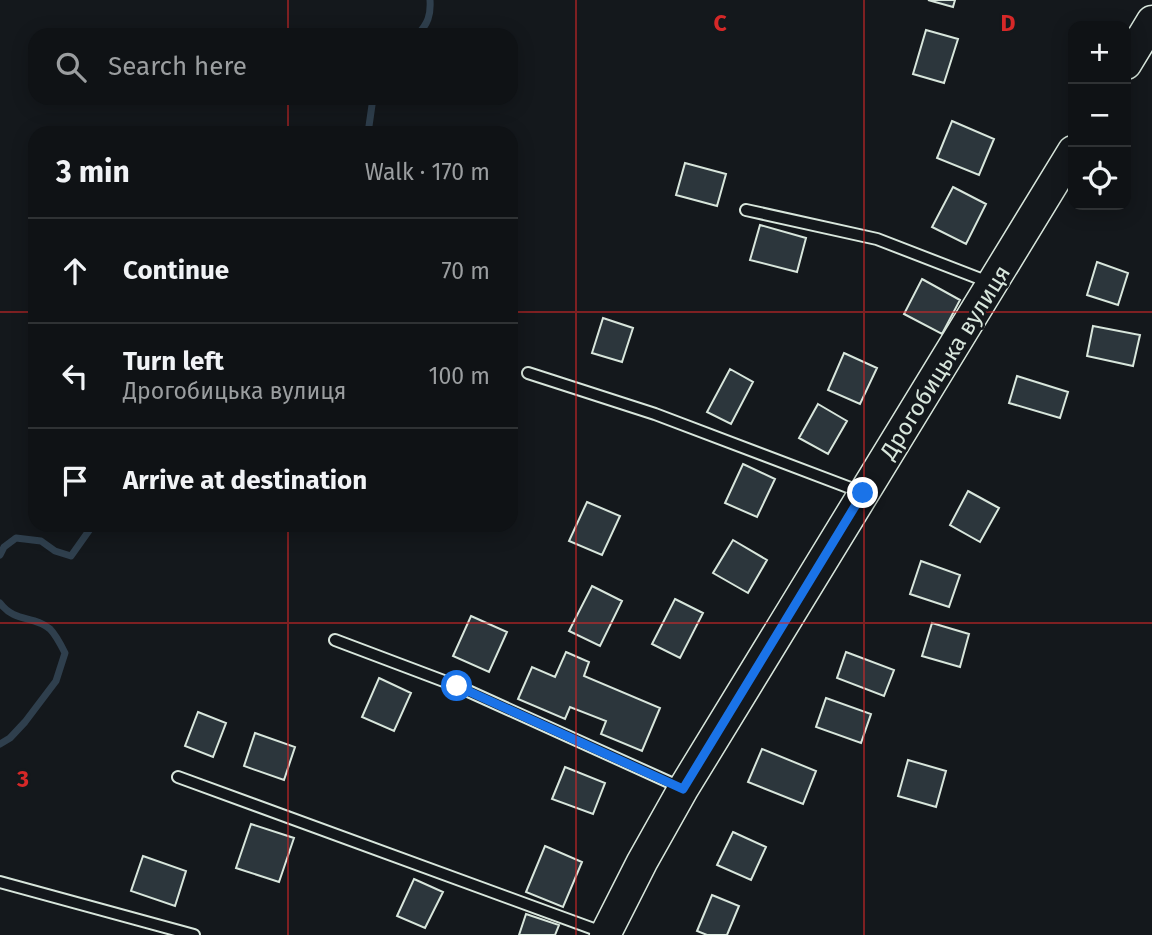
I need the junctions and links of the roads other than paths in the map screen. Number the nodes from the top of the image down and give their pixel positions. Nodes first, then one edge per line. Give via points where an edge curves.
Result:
1 (1152, 21) edge
2 (1131, 56) edge
3 (1068, 159) edge
4 (746, 210) dead end
5 (993, 284) junction
6 (528, 373) dead end
7 (863, 493) junction
8 (335, 640) dead end
9 (178, 777) dead end
10 (683, 789) junction
11 (0, 882) edge
12 (606, 934) edge
13 (194, 935) edge

1 - 2 main road
3 - 5 main road, Дрогобицька вулиця
4 - 5 lane via 877,239
5 - 7 main road, Дрогобицька вулиця
6 - 7 lane via 655,414
7 - 10 main road, Дрогобицька вулиця
8 - 10 lane via 457,686
9 - 12 lane
10 - 12 main road, Дрогобицька вулиця
11 - 13 lane

